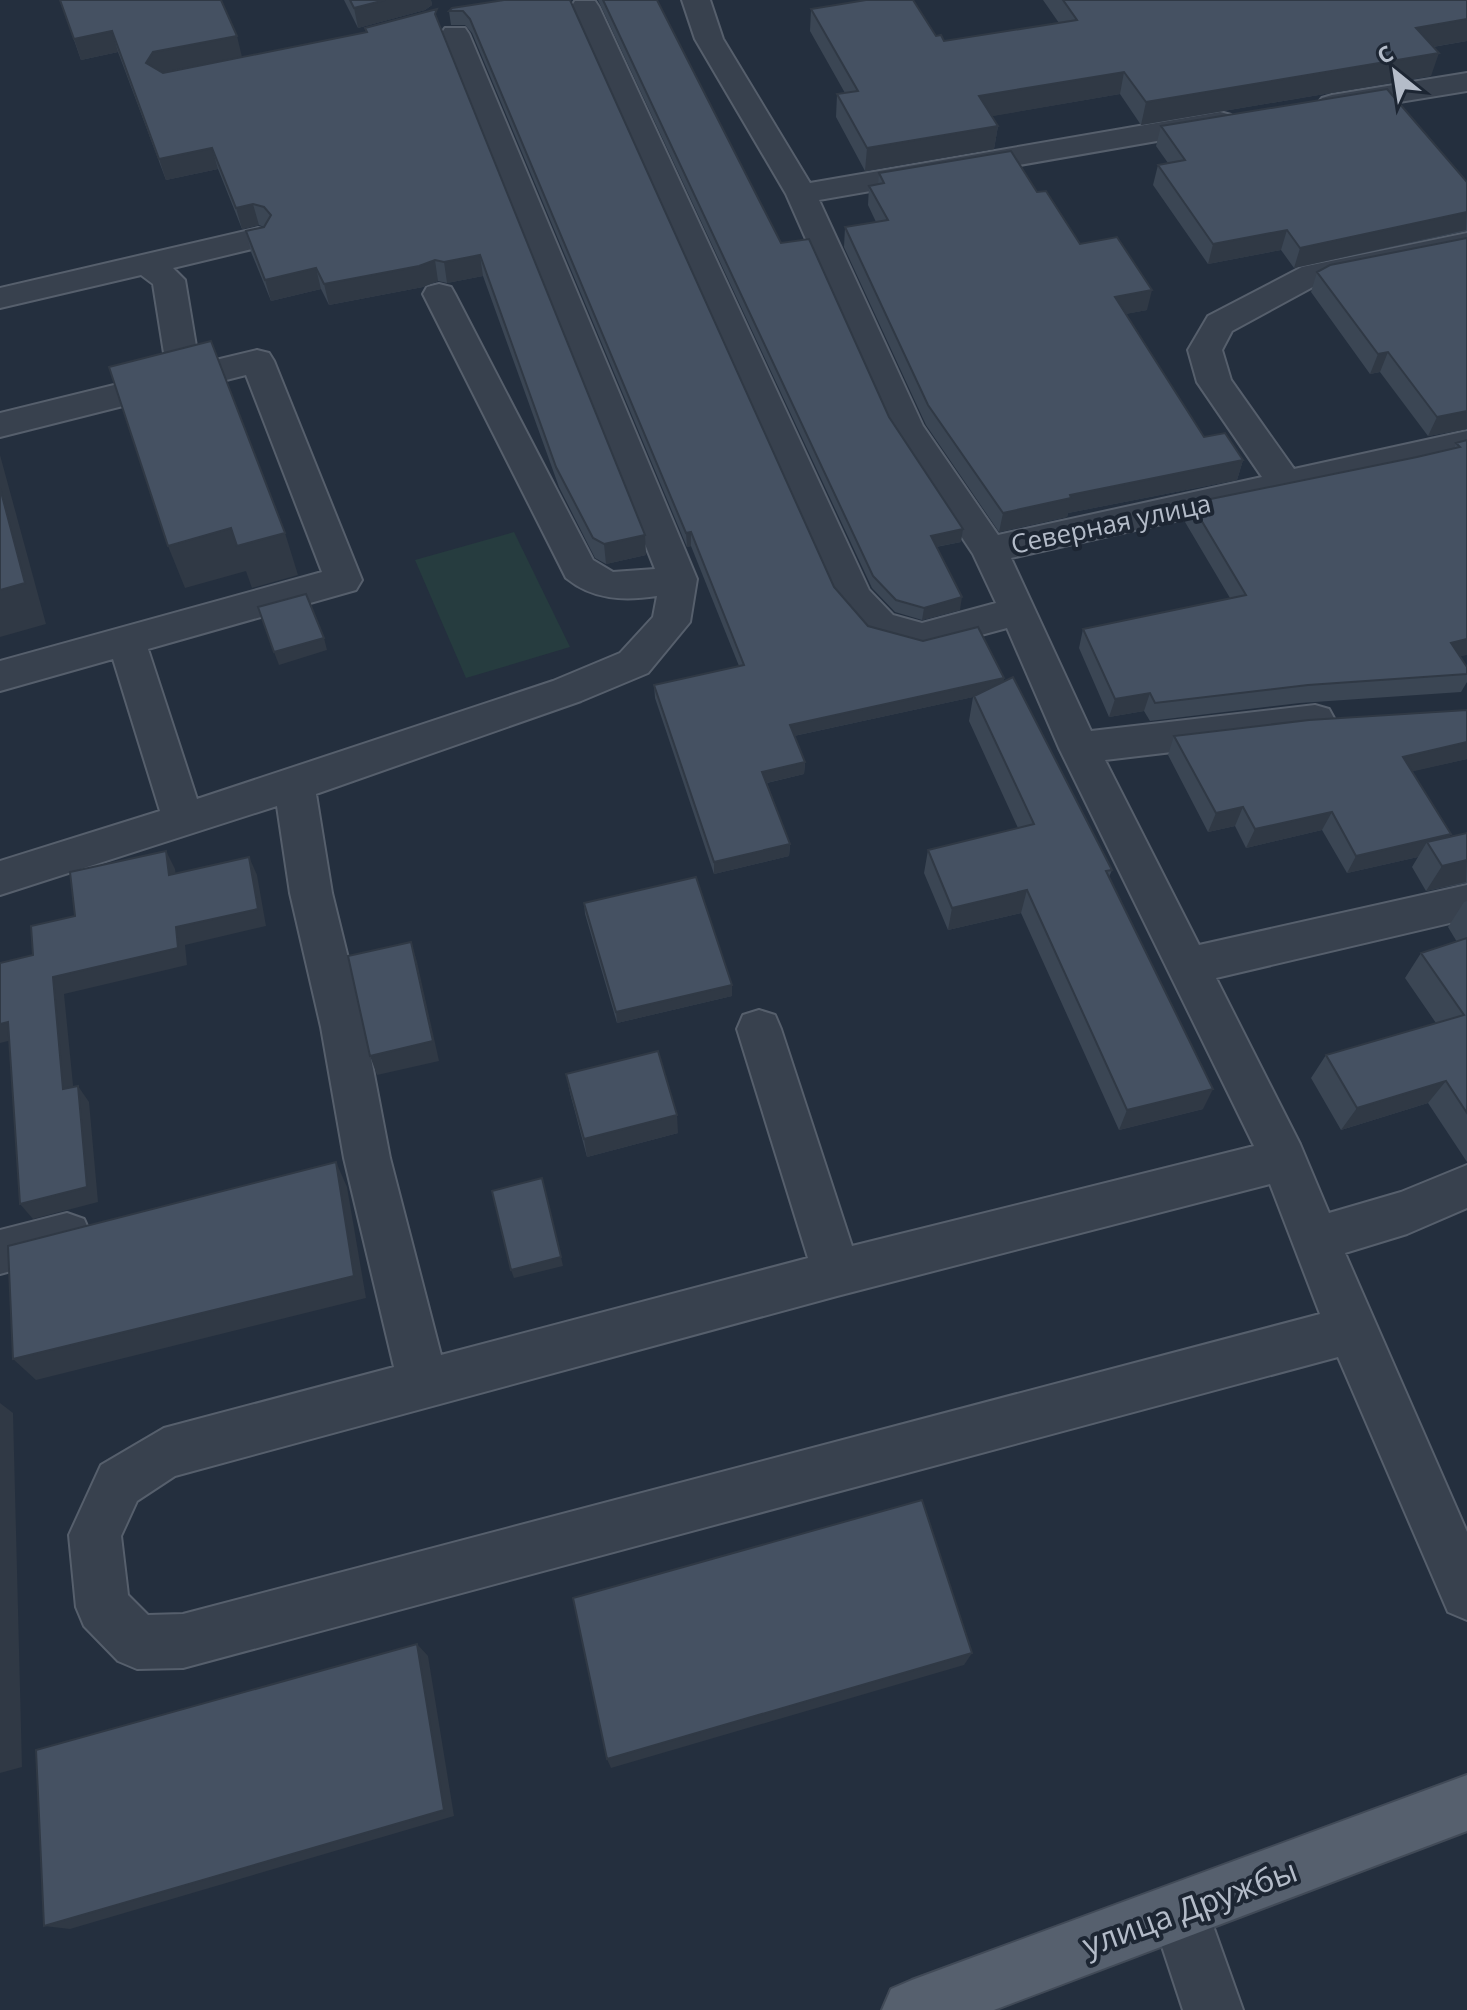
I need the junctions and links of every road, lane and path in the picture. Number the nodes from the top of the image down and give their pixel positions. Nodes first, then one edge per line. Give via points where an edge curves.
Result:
1 (696, 0) edge
2 (585, 7) dead end
3 (448, 20) edge
4 (1467, 82) edge
5 (1311, 107) edge
6 (1249, 117) edge
7 (801, 194) junction
8 (258, 238) edge
9 (1467, 243) edge
10 (149, 266) junction
11 (439, 294) dead end
12 (0, 298) edge
13 (185, 379) junction
14 (0, 425) edge
15 (1467, 443) edge
16 (1286, 485) junction
17 (989, 550) junction
18 (678, 579) junction
19 (1019, 611) junction
20 (127, 641) junction
21 (0, 676) edge
22 (1346, 718) edge
23 (1079, 748) junction
24 (294, 785) junction
25 (183, 820) junction
26 (0, 878) edge
27 (1467, 902) edge
28 (1188, 966) junction
29 (759, 1029) dead end
30 (367, 1158) junction
31 (1284, 1159) junction
32 (321, 1169) edge
33 (1467, 1186) edge
34 (107, 1225) edge
35 (1316, 1239) junction
36 (0, 1252) edge
37 (837, 1273) junction
38 (1351, 1330) junction
39 (423, 1383) junction
40 (1467, 1593) edge
41 (1467, 1803) edge
42 (1180, 1913) junction
43 (912, 2010) edge
44 (1213, 2010) edge

1 - 7 street via 709,39
2 - 19 street via 854,598 880,626 922,637
3 - 18 street
4 - 5 street
6 - 7 street
7 - 17 street via 907,429
8 - 10 street
9 - 16 street via 1313,274 1220,324 1205,350 1214,382
10 - 12 street
10 - 13 street via 169,280
11 - 18 street via 579,569 592,582 611,587
13 - 14 street
13 - 20 street via 257,361 343,580
15 - 16 street, Северная улица
16 - 17 street, Северная улица
17 - 19 street
18 - 24 street via 671,622 634,663
19 - 23 street
20 - 21 street
20 - 25 street
22 - 23 street
23 - 28 street
24 - 25 street
24 - 30 street via 311,893
25 - 26 street
27 - 28 street
28 - 31 street
29 - 37 street
30 - 32 street
30 - 39 street
31 - 35 street
31 - 37 street
33 - 35 street via 1407,1212
34 - 36 street
35 - 38 street
37 - 39 street
38 - 39 street via 183,1641 137,1642 103,1607 95,1535 119,1483 164,1454
38 - 40 street
41 - 42 main road, улица Дружбы
42 - 43 main road, улица Дружбы
42 - 44 street

